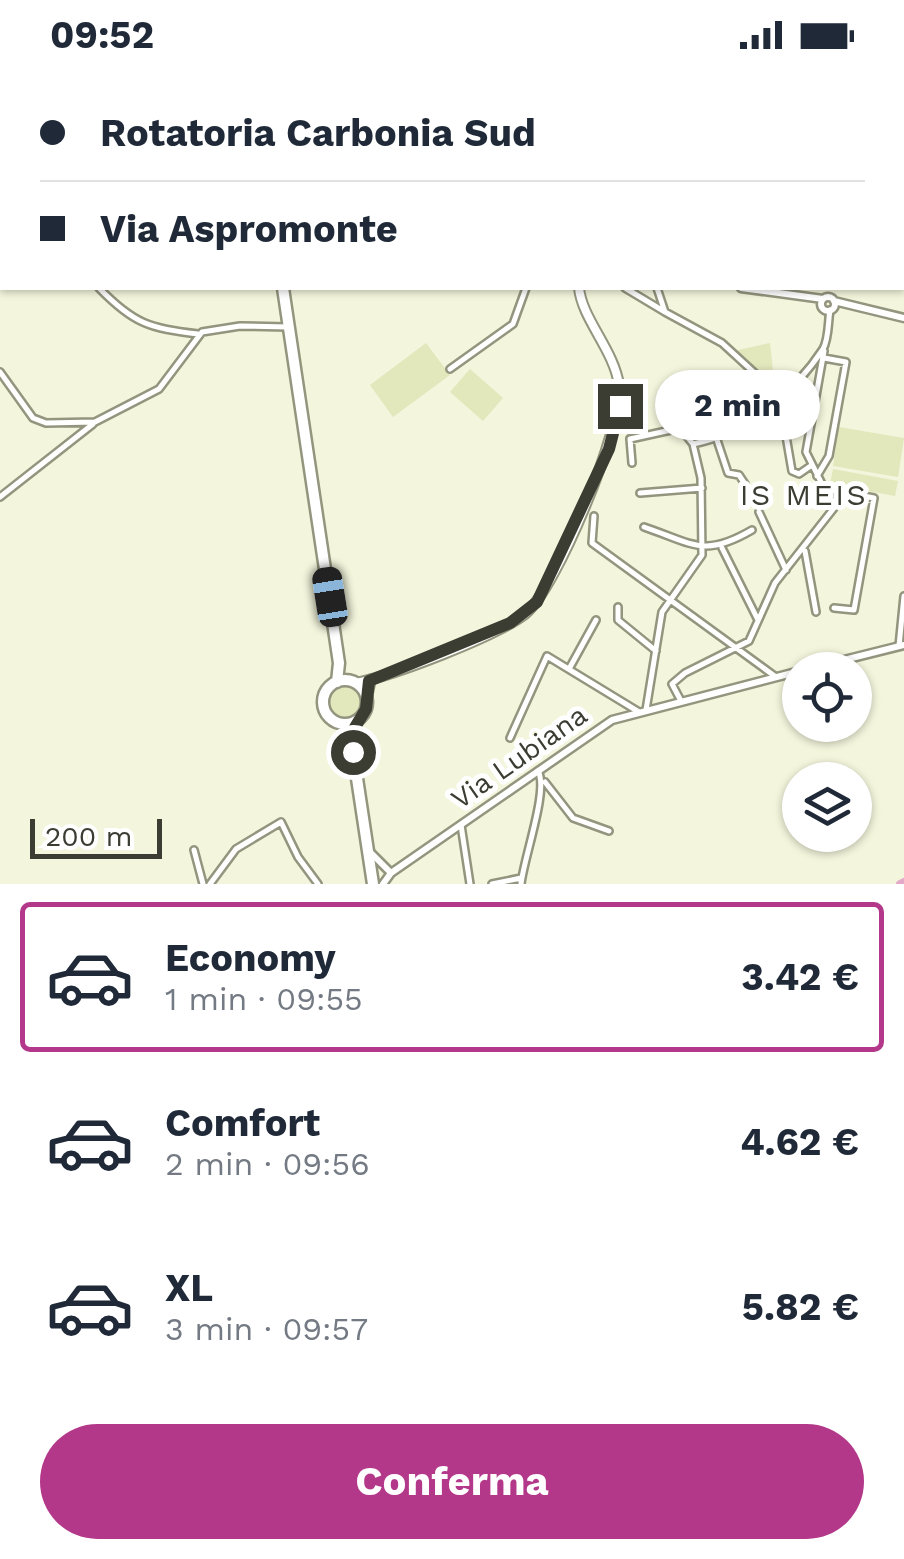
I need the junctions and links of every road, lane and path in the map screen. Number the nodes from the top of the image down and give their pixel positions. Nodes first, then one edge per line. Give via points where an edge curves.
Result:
1 (101, 290) edge
2 (282, 290) edge
3 (525, 290) edge
4 (579, 290) edge
5 (628, 290) edge
6 (658, 290) edge
7 (753, 290) edge
8 (830, 307) junction
9 (666, 312) junction
10 (904, 318) edge
11 (288, 327) junction
12 (198, 334) junction
13 (819, 359) junction
14 (450, 369) dead end
15 (0, 372) edge
16 (771, 388) junction
17 (782, 400) junction
18 (728, 410) dead end
19 (95, 422) junction
20 (716, 437) junction
21 (692, 444) junction
22 (632, 462) dead end
23 (812, 465) junction
24 (817, 476) junction
25 (745, 484) dead end
26 (702, 488) junction
27 (825, 489) junction
28 (640, 493) dead end
29 (0, 497) edge
30 (759, 512) dead end
31 (594, 516) dead end
32 (644, 528) dead end
33 (752, 530) dead end
34 (702, 547) junction
35 (722, 548) junction
36 (804, 550) junction
37 (786, 570) junction
38 (904, 596) edge
39 (671, 599) junction
40 (618, 607) dead end
41 (834, 608) dead end
42 (816, 612) dead end
43 (596, 620) dead end
44 (758, 620) junction
45 (901, 646) edge
46 (739, 648) junction
47 (656, 651) junction
48 (872, 653) edge
49 (569, 669) junction
50 (379, 674) junction
51 (782, 675) edge
52 (776, 677) junction
53 (347, 682) junction
54 (367, 698) junction
55 (680, 701) junction
56 (642, 711) junction
57 (355, 722) junction
58 (342, 724) junction
59 (510, 738) dead end
60 (353, 747) junction
61 (538, 771) junction
62 (543, 779) junction
63 (461, 826) junction
64 (609, 831) dead end
65 (368, 846) junction
66 (194, 850) dead end
67 (391, 873) junction
68 (521, 881) edge
69 (206, 884) edge
70 (318, 884) edge
71 (372, 884) edge
72 (384, 884) edge
73 (470, 884) edge
74 (492, 884) edge

1 - 12 street via 128,318
2 - 11 main road
3 - 14 street via 513,324
4 - 50 main road via 618,377 620,406 609,449 546,589 510,623
5 - 9 street
6 - 9 street
7 - 8 street
8 - 10 street
8 - 13 street
9 - 16 street via 722,343
11 - 12 street
11 - 53 main road
12 - 19 street via 160,390
13 - 17 street
13 - 23 street via 806,446
13 - 24 street via 846,362 829,456
15 - 19 street via 34,418
16 - 17 street
16 - 18 street
17 - 20 street
17 - 23 street via 792,471
19 - 29 street
20 - 21 street
20 - 25 street via 728,473 740,474
21 - 22 street via 686,431 630,439
21 - 26 street
23 - 24 street
24 - 27 street
26 - 28 street
26 - 34 street
27 - 36 street via 834,508
27 - 41 street via 874,498 854,610
30 - 37 street
31 - 39 street via 592,542
32 - 34 street
33 - 35 street
34 - 35 street
34 - 39 street
35 - 44 street
36 - 37 street
36 - 42 street
37 - 44 street
38 - 45 street
39 - 46 street
39 - 47 street via 662,612
40 - 47 street via 618,620
43 - 49 street
44 - 46 street
45 - 48 street, Via Lubiana
46 - 52 street
46 - 55 street via 684,672 672,684
47 - 56 street
49 - 56 street
49 - 59 street via 547,656
50 - 53 main road
50 - 54 main road via 367,684
51 - 52 street, Via Lubiana
52 - 55 street, Via Lubiana
53 - 54 main road
53 - 58 main road via 324,693 323,707
54 - 57 main road
55 - 56 street, Via Lubiana
56 - 61 street, Via Lubiana via 612,720
57 - 58 main road
57 - 60 main road
58 - 60 main road
60 - 65 main road
61 - 62 street
61 - 63 street, Via Lubiana
62 - 64 street via 573,818
62 - 68 street
63 - 67 street, Via Lubiana
63 - 73 street
65 - 67 street
65 - 71 main road
66 - 69 street
67 - 72 street, Via Lubiana
68 - 74 street
69 - 70 street via 236,849 281,822

